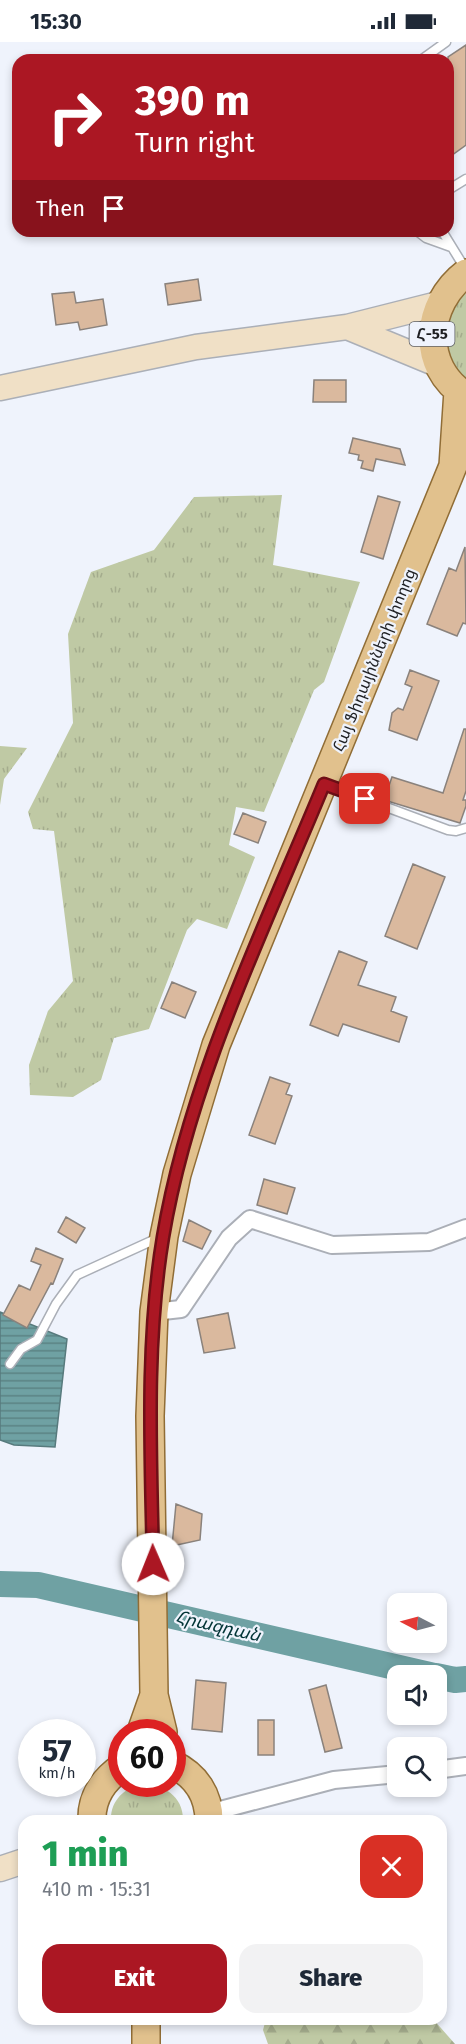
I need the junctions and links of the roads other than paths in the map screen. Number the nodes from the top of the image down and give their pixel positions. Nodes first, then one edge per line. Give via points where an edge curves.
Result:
1 (446, 42) edge
2 (429, 54) edge
3 (425, 237) edge
4 (445, 237) edge
5 (451, 248) junction
6 (466, 272) edge
7 (438, 304) junction
8 (347, 327) junction
9 (439, 365) junction
10 (1, 384) edge
11 (462, 393) edge
12 (460, 460) edge
13 (324, 784) junction
14 (466, 828) edge
15 (466, 1228) edge
16 (164, 1236) junction
17 (154, 1312) junction
18 (10, 1364) dead end
19 (154, 1695) junction
20 (146, 1719) edge
21 (160, 1719) edge
22 (466, 1766) edge
23 (447, 1769) edge
24 (186, 1773) edge
25 (387, 1775) edge
26 (108, 1781) edge
27 (92, 1815) edge
28 (208, 1815) edge
29 (216, 1815) edge
30 (18, 1863) edge
31 (0, 1869) edge
32 (146, 2025) edge
33 (146, 2044) edge

1 - 2 lane
3 - 5 lane
4 - 5 lane
5 - 6 lane
6 - 7 main road, Հ-55
7 - 8 main road
7 - 9 main road, Հ-55 via 432,335
8 - 9 main road
8 - 10 main road via 195,348
9 - 11 main road, Հ-55
11 - 12 main road, Հայ Ֆիդայինների փողոց / Հ-55
12 - 13 main road, Հայ Ֆիդայինների փողոց / Հ-55
13 - 14 lane via 448,830
13 - 16 main road, Հայ Ֆիդայինների փողոց / Հ-55 via 216,1045 177,1174
15 - 17 street via 429,1242 332,1245 250,1219 229,1238 181,1309
16 - 17 main road, Հայ Ֆիդայինների փողոց / Հ-55
16 - 18 lane via 77,1275 37,1340 21,1349
17 - 19 main road, Հայ Ֆիդայինների փողոց / Հ-55 via 150,1416
19 - 20 main road, Հայ Ֆիդայինների փողոց / Հ-55
19 - 21 main road, Հայ Ֆիդայինների փողոց / Հ-55
22 - 23 street
24 - 28 main road via 201,1788
25 - 29 street via 334,1780
26 - 27 main road via 100,1789
30 - 31 main road
32 - 33 main road

